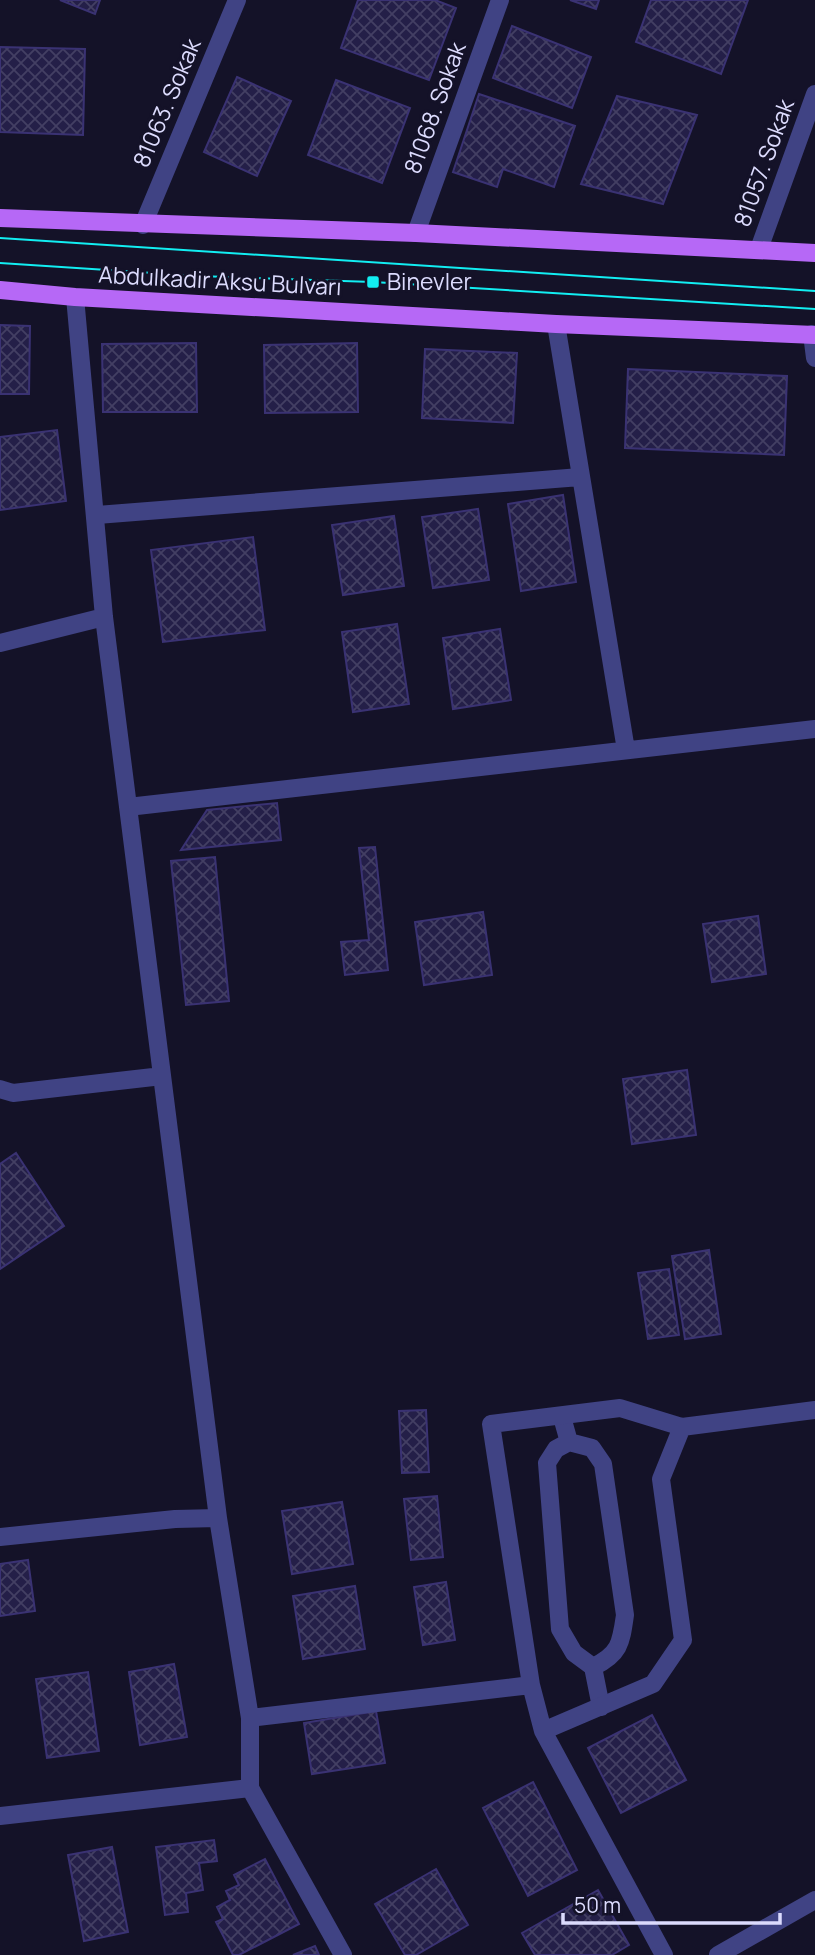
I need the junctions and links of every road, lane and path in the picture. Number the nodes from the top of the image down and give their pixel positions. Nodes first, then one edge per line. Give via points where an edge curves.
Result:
1 (237, 0) edge
2 (500, 0) edge
3 (815, 94) edge
4 (0, 218) edge
5 (143, 226) junction
6 (416, 233) junction
7 (759, 249) junction
8 (815, 253) edge
9 (0, 290) edge
10 (75, 297) junction
11 (556, 324) junction
12 (813, 335) edge
13 (815, 358) edge
14 (580, 477) junction
15 (97, 515) junction
16 (104, 617) junction
17 (0, 643) edge
18 (815, 729) edge
19 (626, 750) junction
20 (128, 807) junction
21 (162, 1076) junction
22 (0, 1089) edge
23 (815, 1410) edge
24 (562, 1417) junction
25 (682, 1427) junction
26 (569, 1442) junction
27 (218, 1518) junction
28 (0, 1537) edge
29 (593, 1667) junction
30 (531, 1685) junction
31 (601, 1707) junction
32 (250, 1718) junction
33 (543, 1731) junction
34 (250, 1788) junction
35 (0, 1816) edge
36 (815, 1900) edge
37 (343, 1955) edge
38 (664, 1955) edge
39 (718, 1955) edge

1 - 5 street, 81063. Sokak
2 - 6 street, 81068. Sokak
3 - 7 street, 81057. Sokak
4 - 5 main road
5 - 6 main road
6 - 7 main road
7 - 8 main road
9 - 10 main road, Abdulkadir Aksu Bulvarı
10 - 11 main road, Abdulkadir Aksu Bulvarı
10 - 15 street
11 - 12 main road, Abdulkadir Aksu Bulvarı
11 - 14 street
12 - 13 street
14 - 15 street
14 - 19 street
15 - 16 street
16 - 17 street
16 - 20 street
18 - 19 street
19 - 20 street
20 - 21 street
21 - 22 street via 13,1093
21 - 27 street
23 - 25 street
24 - 25 street via 620,1408
24 - 26 street
24 - 30 street via 491,1424
25 - 31 street via 661,1479 683,1640 653,1684
26 - 29 street via 556,1449 547,1464 560,1629 574,1653
26 - 29 street via 592,1448 603,1464 625,1615 612,1657
27 - 28 street via 175,1518
27 - 32 street
29 - 31 street
30 - 32 street
30 - 33 street
31 - 33 street
32 - 34 street
33 - 38 street
34 - 35 street
34 - 37 street
36 - 39 street

